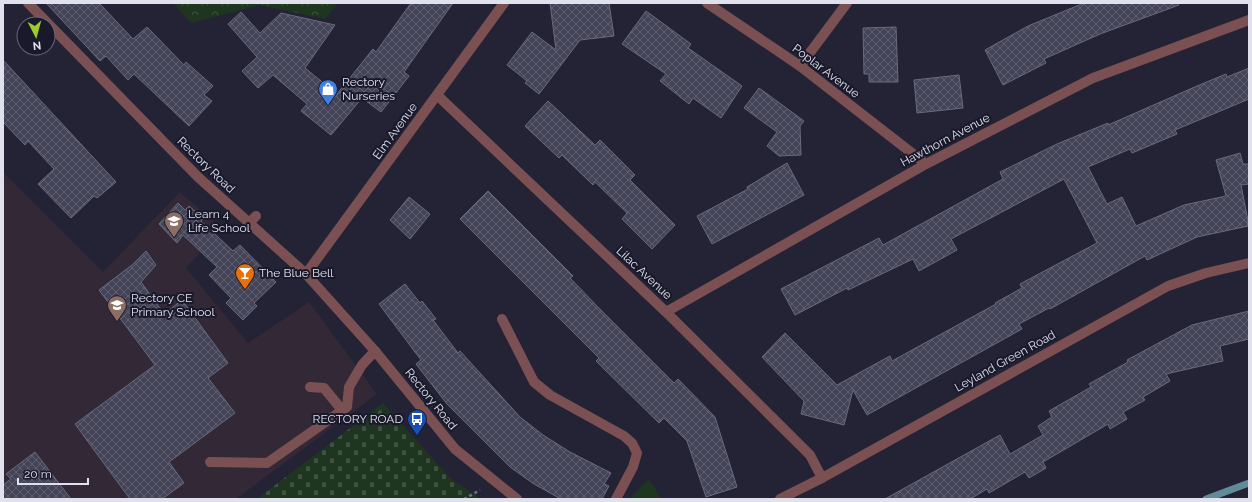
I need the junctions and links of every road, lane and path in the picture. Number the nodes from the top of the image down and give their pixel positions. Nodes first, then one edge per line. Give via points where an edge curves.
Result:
1 (28, 3) edge
2 (504, 3) edge
3 (707, 3) edge
4 (847, 3) edge
5 (1249, 20) edge
6 (800, 66) junction
7 (437, 95) junction
8 (926, 164) junction
9 (1249, 263) edge
10 (306, 274) junction
11 (666, 312) junction
12 (502, 319) dead end
13 (375, 351) junction
14 (310, 387) dead end
15 (342, 410) junction
16 (210, 462) dead end
17 (822, 478) junction
18 (517, 499) edge
19 (616, 499) edge
20 (780, 499) edge

1 - 10 street, Rectory Road via 198,177 252,219
2 - 7 street, Elm Avenue
3 - 6 street, Poplar Avenue
4 - 6 street
5 - 8 street, Hawthorn Avenue via 1092,78
6 - 8 street, Poplar Avenue
7 - 10 street, Elm Avenue
7 - 11 street, Lilac Avenue
8 - 11 street, Hawthorn Avenue
9 - 17 street, Leyland Green Road via 1206,273 1168,286
10 - 13 street, Rectory Road
11 - 17 street, Lilac Avenue via 810,456
12 - 19 street via 534,382 550,395 613,429 632,443 637,453 634,467
13 - 15 street via 362,365 349,387 347,407
13 - 18 street, Rectory Road via 455,449
14 - 15 street via 324,388
15 - 16 street via 267,463
17 - 20 street, Leyland Green Road

